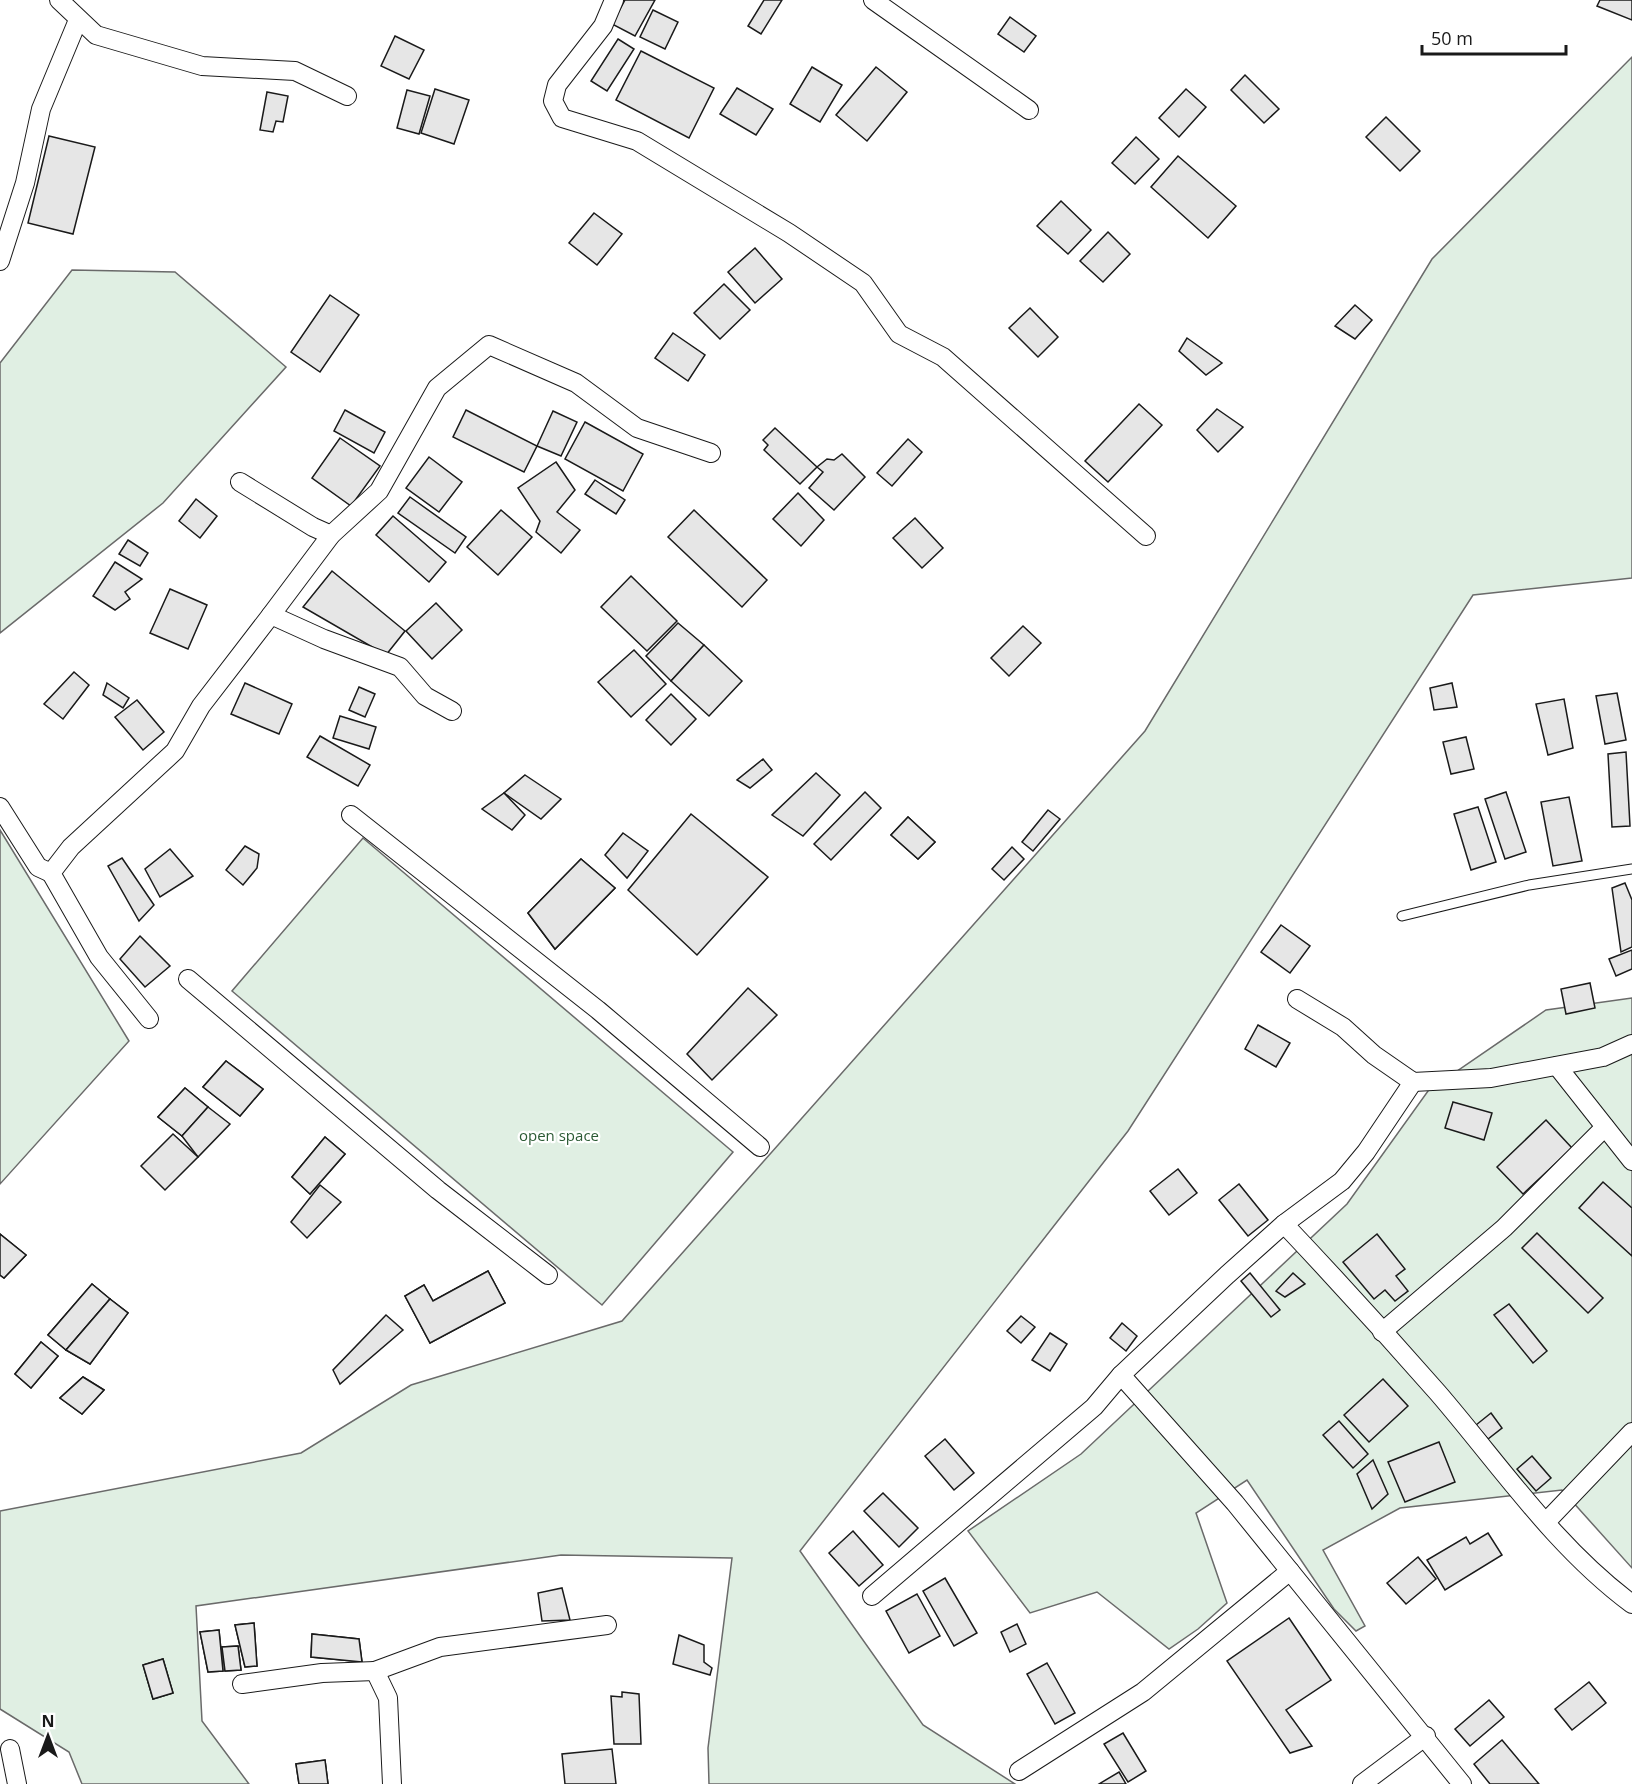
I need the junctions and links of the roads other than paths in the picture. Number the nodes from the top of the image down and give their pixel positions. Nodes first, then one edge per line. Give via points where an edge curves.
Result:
1 (58, 0) edge
2 (614, 0) edge
3 (873, 0) edge
4 (78, 20) junction
5 (347, 96) dead end
6 (1029, 110) dead end
7 (0, 261) edge
8 (711, 453) dead end
9 (240, 482) dead end
10 (331, 535) junction
11 (1146, 536) dead end
12 (271, 615) junction
13 (452, 711) dead end
14 (0, 807) edge
15 (351, 815) dead end
16 (1632, 869) edge
17 (51, 873) junction
18 (1402, 916) dead end
19 (188, 980) dead end
20 (1297, 999) dead end
21 (149, 1019) dead end
22 (1632, 1044) edge
23 (1557, 1066) junction
24 (1413, 1082) junction
25 (1605, 1126) junction
26 (760, 1147) dead end
27 (1632, 1161) edge
28 (1284, 1224) junction
29 (548, 1275) dead end
30 (1382, 1332) junction
31 (1121, 1375) junction
32 (1632, 1432) edge
33 (1546, 1521) junction
34 (1290, 1571) junction
35 (872, 1596) dead end
36 (1632, 1604) edge
37 (607, 1625) dead end
38 (375, 1671) junction
39 (242, 1684) dead end
40 (1426, 1736) junction
41 (10, 1749) dead end
42 (1019, 1771) dead end
43 (17, 1784) edge
44 (392, 1784) edge
45 (1362, 1784) edge
46 (1462, 1784) edge

1 - 4 street
2 - 11 street via 603,26 557,85 553,101 562,118 637,141 863,283 899,333 943,357
3 - 6 street
4 - 5 street via 96,35 202,66 295,72
4 - 7 street via 41,109 25,183
8 - 10 street via 637,428 576,383 489,345 437,388 379,491
9 - 10 street
10 - 12 street
12 - 13 street via 400,666 425,696
12 - 17 street via 201,706 175,751 71,847
14 - 17 street via 38,867
15 - 26 street via 598,1010
16 - 18 lane via 1529,885
17 - 21 street via 99,957
19 - 29 street via 438,1190
20 - 24 street via 1343,1027
22 - 23 street via 1603,1057
23 - 24 street via 1491,1078
23 - 25 street
24 - 28 street via 1342,1181
25 - 27 street
25 - 30 street via 1504,1228
28 - 30 street
28 - 31 street
30 - 33 street
31 - 34 street
31 - 35 street via 1086,1414
32 - 33 street
33 - 36 street via 1580,1560
34 - 40 street
34 - 42 street via 1143,1692
37 - 38 street via 440,1647
38 - 39 street via 322,1673
38 - 44 street via 388,1698
40 - 45 street
40 - 46 street
41 - 43 street

